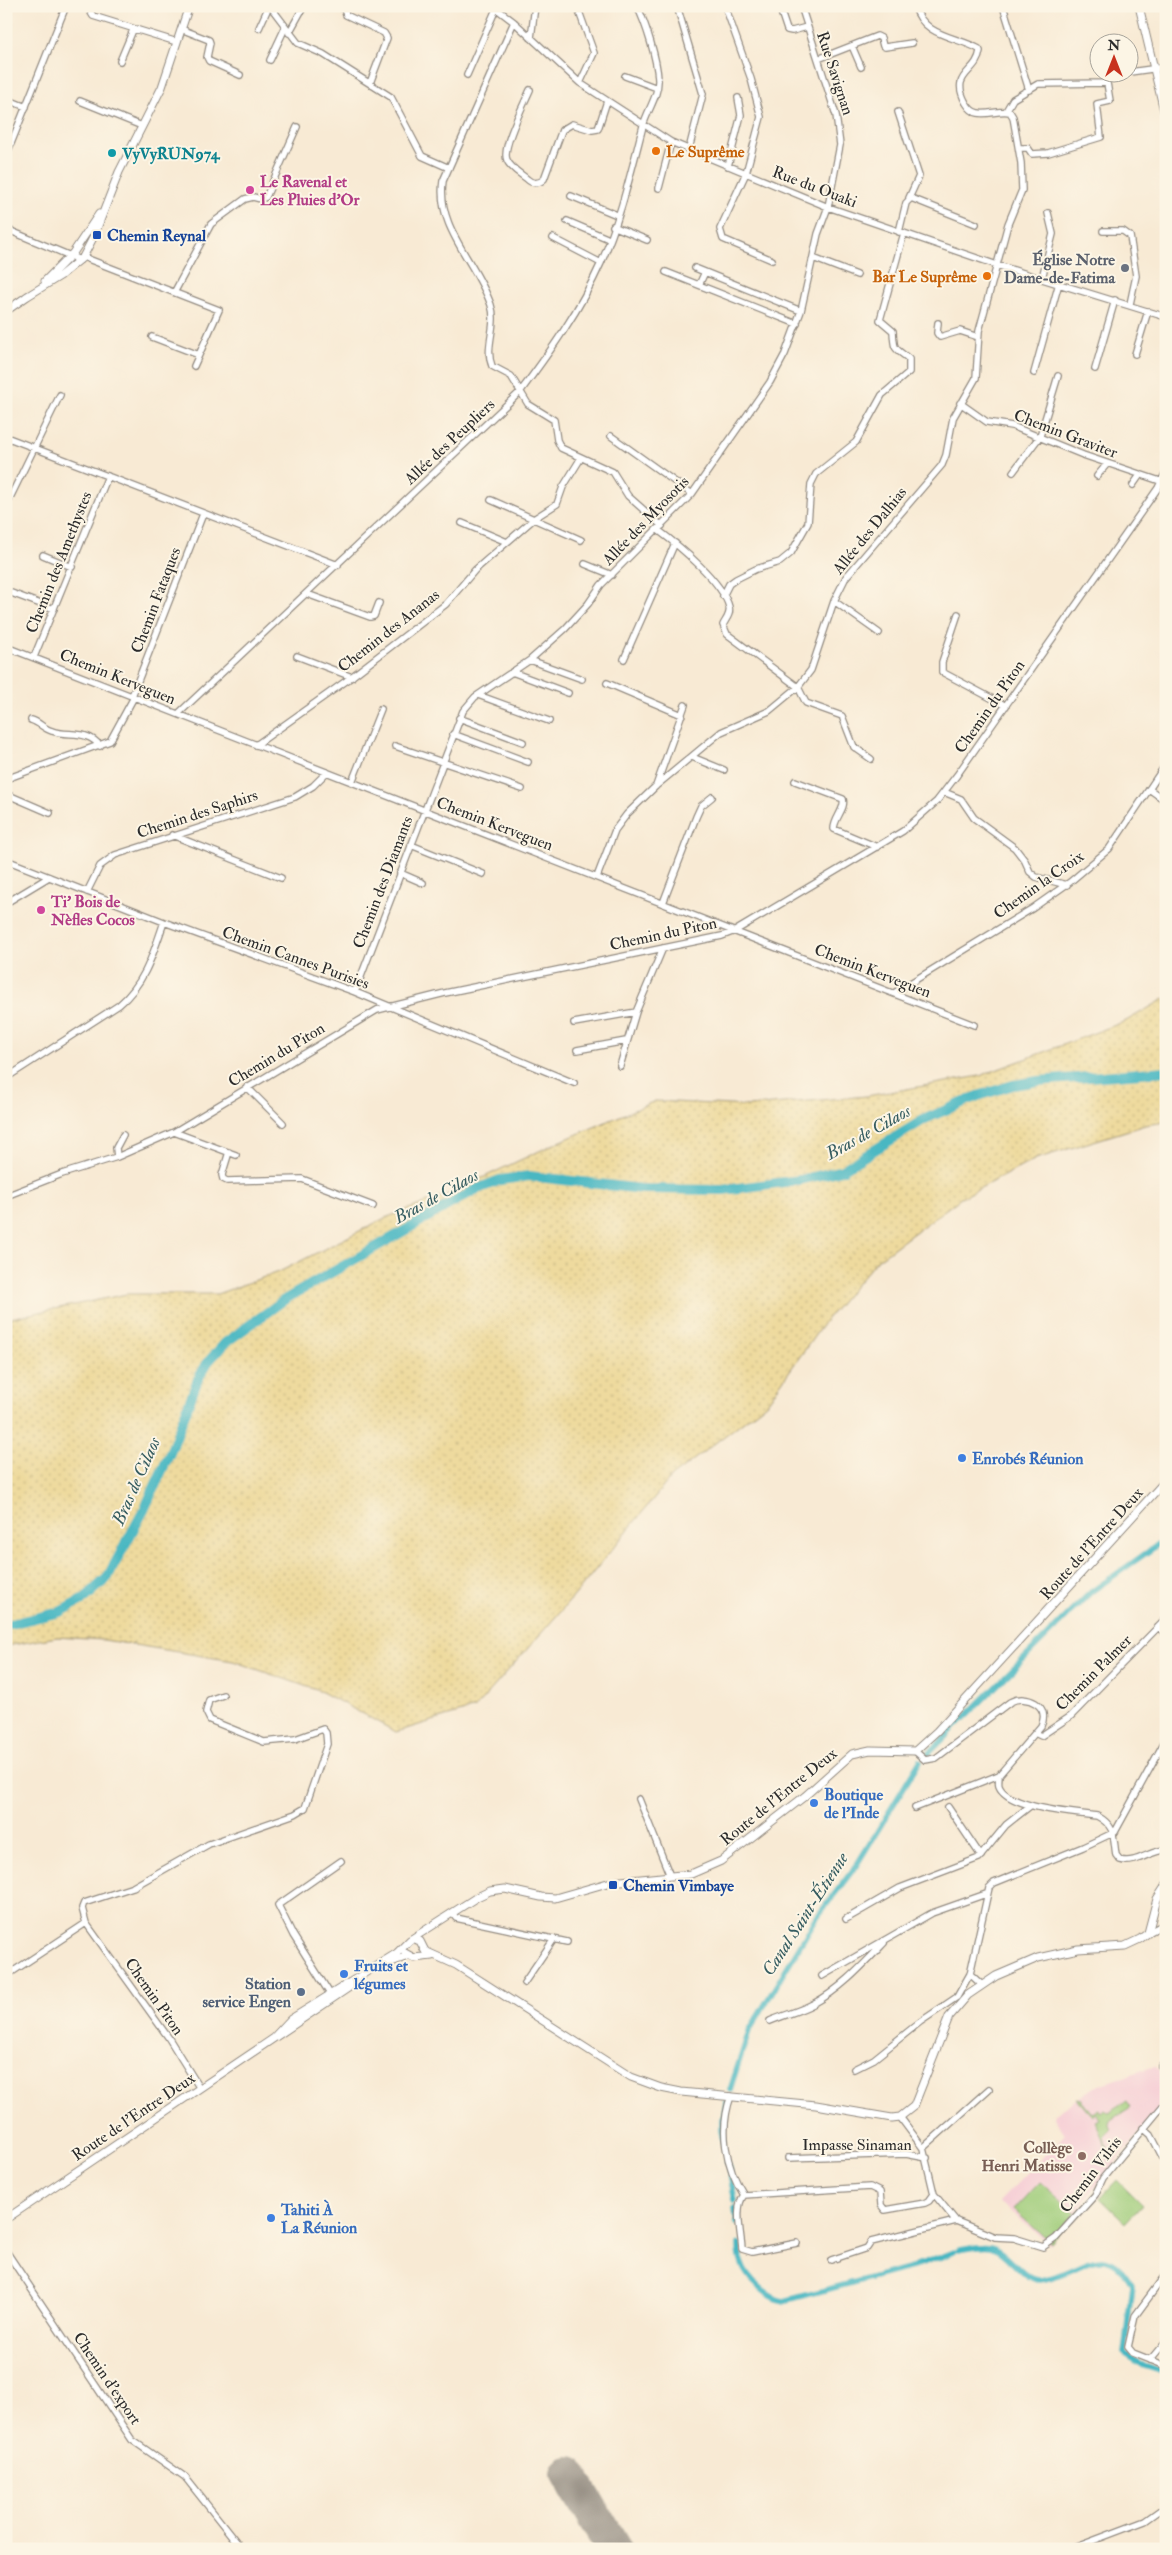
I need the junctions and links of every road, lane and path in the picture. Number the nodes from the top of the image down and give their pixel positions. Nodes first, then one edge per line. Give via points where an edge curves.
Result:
1 (66, 6) edge
2 (91, 6) edge
3 (189, 6) edge
4 (269, 6) edge
5 (304, 6) edge
6 (343, 6) edge
7 (535, 6) edge
8 (577, 6) edge
9 (637, 6) edge
10 (677, 6) edge
11 (725, 6) edge
12 (779, 6) edge
13 (801, 6) edge
14 (915, 6) edge
15 (1003, 6) edge
16 (1139, 6) edge
17 (494, 8) edge
18 (514, 22) junction
19 (807, 27) junction
20 (259, 28) dead end
21 (182, 29) junction
22 (133, 30) junction
23 (287, 30) junction
24 (531, 38) junction
25 (177, 42) junction
26 (912, 43) dead end
27 (852, 46) junction
28 (818, 59) junction
29 (270, 60) dead end
30 (120, 61) dead end
31 (861, 67) dead end
32 (1166, 67) edge
33 (1154, 69) junction
34 (1140, 71) edge
35 (240, 75) dead end
36 (467, 75) dead end
37 (625, 76) dead end
38 (370, 83) junction
39 (580, 83) junction
40 (1107, 83) joint
41 (657, 88) junction
42 (530, 90) dead end
43 (1029, 90) junction
44 (738, 98) dead end
45 (6, 100) edge
46 (80, 101) dead end
47 (607, 101) junction
48 (26, 107) junction
49 (1006, 111) junction
50 (898, 112) dead end
51 (1166, 119) edge
52 (644, 124) junction
53 (142, 126) junction
54 (297, 128) dead end
55 (671, 142) junction
56 (1019, 148) junction
57 (689, 150) junction
58 (6, 156) edge
59 (728, 166) junction
60 (449, 168) junction
61 (746, 173) junction
62 (660, 188) dead end
63 (571, 196) dead end
64 (909, 198) junction
65 (828, 207) junction
66 (1048, 213) dead end
67 (617, 215) junction
68 (567, 221) dead end
69 (97, 222) junction
70 (976, 224) dead end
71 (613, 226) junction
72 (6, 229) edge
73 (1104, 231) dead end
74 (901, 232) junction
75 (553, 238) dead end
76 (609, 239) junction
77 (647, 240) dead end
78 (72, 255) junction
79 (81, 258) junction
80 (813, 258) junction
81 (772, 260) dead end
82 (601, 264) junction
83 (996, 265) junction
84 (695, 268) dead end
85 (666, 272) dead end
86 (705, 272) junction
87 (857, 275) dead end
88 (1042, 278) junction
89 (1059, 283) junction
90 (699, 285) junction
91 (749, 290) junction
92 (175, 291) junction
93 (26, 297) junction
94 (1115, 300) junction
95 (744, 303) junction
96 (1130, 304) junction
97 (6, 311) edge
98 (801, 311) junction
99 (1148, 311) junction
100 (1166, 317) edge
101 (938, 323) dead end
102 (798, 324) junction
103 (152, 337) dead end
104 (978, 337) junction
105 (1136, 354) dead end
106 (199, 355) junction
107 (194, 366) dead end
108 (1095, 369) dead end
109 (1034, 373) dead end
110 (1058, 376) dead end
111 (520, 392) junction
112 (60, 395) dead end
113 (960, 403) junction
114 (611, 436) dead end
115 (1040, 436) junction
116 (6, 437) edge
117 (36, 448) junction
118 (581, 458) junction
119 (1107, 464) junction
120 (1013, 472) dead end
121 (1166, 472) edge
122 (1140, 475) junction
123 (108, 476) junction
124 (1097, 476) dead end
125 (1164, 483) edge
126 (1133, 485) dead end
127 (692, 494) junction
128 (491, 500) dead end
129 (6, 506) edge
130 (203, 514) junction
131 (535, 518) junction
132 (462, 523) dead end
133 (660, 528) junction
134 (581, 540) dead end
135 (507, 542) junction
136 (675, 543) junction
137 (43, 555) dead end
138 (585, 564) dead end
139 (338, 565) junction
140 (72, 567) junction
141 (612, 575) junction
142 (6, 591) edge
143 (307, 594) junction
144 (723, 596) junction
145 (834, 601) junction
146 (379, 603) dead end
147 (54, 609) junction
148 (958, 614) dead end
149 (879, 633) dead end
150 (6, 647) edge
151 (297, 656) dead end
152 (34, 657) junction
153 (624, 659) dead end
154 (530, 660) junction
155 (512, 672) junction
156 (352, 677) junction
157 (582, 679) dead end
158 (607, 683) dead end
159 (798, 687) junction
160 (568, 693) dead end
161 (478, 695) junction
162 (133, 697) junction
163 (685, 705) dead end
164 (1006, 706) junction
165 (381, 709) dead end
166 (178, 714) junction
167 (682, 715) junction
168 (459, 718) junction
169 (31, 720) dead end
170 (549, 721) dead end
171 (453, 734) junction
172 (523, 742) dead end
173 (256, 744) junction
174 (100, 746) junction
175 (395, 746) dead end
176 (692, 757) junction
177 (871, 759) dead end
178 (442, 762) junction
179 (528, 762) dead end
180 (1166, 764) edge
181 (724, 770) dead end
182 (327, 772) junction
183 (6, 779) edge
184 (795, 781) dead end
185 (352, 782) junction
186 (656, 786) junction
187 (522, 789) dead end
188 (1149, 789) junction
189 (944, 792) junction
190 (6, 794) edge
191 (712, 796) dead end
192 (1166, 801) edge
193 (425, 810) junction
194 (50, 813) dead end
195 (171, 835) junction
196 (411, 845) junction
197 (876, 846) junction
198 (6, 860) edge
199 (400, 873) junction
200 (483, 874) dead end
201 (49, 877) junction
202 (597, 877) junction
203 (281, 878) dead end
204 (423, 883) dead end
205 (1067, 885) junction
206 (87, 892) junction
207 (6, 903) edge
208 (664, 903) junction
209 (164, 922) junction
210 (735, 931) junction
211 (663, 948) junction
212 (355, 992) junction
213 (894, 993) junction
214 (388, 1006) junction
215 (636, 1012) junction
216 (574, 1023) dead end
217 (974, 1025) dead end
218 (626, 1041) junction
219 (577, 1050) dead end
220 (620, 1066) dead end
221 (6, 1078) edge
222 (574, 1084) dead end
223 (247, 1087) junction
224 (283, 1123) dead end
225 (174, 1132) junction
226 (123, 1135) dead end
227 (229, 1152) junction
228 (236, 1155) dead end
229 (117, 1157) junction
230 (6, 1196) edge
231 (373, 1206) dead end
232 (1166, 1480) edge
233 (1166, 1619) edge
234 (1158, 1627) junction
235 (1166, 1634) edge
236 (223, 1694) dead end
237 (1035, 1733) junction
238 (1166, 1738) edge
239 (915, 1751) junction
240 (999, 1775) junction
241 (639, 1799) dead end
242 (1030, 1806) junction
243 (948, 1807) dead end
244 (915, 1808) dead end
245 (1115, 1832) junction
246 (1165, 1850) edge
247 (982, 1856) junction
248 (341, 1861) dead end
249 (670, 1876) junction
250 (1166, 1885) edge
251 (986, 1894) junction
252 (452, 1914) junction
253 (846, 1919) dead end
254 (86, 1923) junction
255 (1166, 1923) edge
256 (425, 1932) junction
257 (1148, 1933) junction
258 (890, 1937) junction
259 (413, 1939) junction
260 (554, 1939) junction
261 (568, 1942) dead end
262 (404, 1948) junction
263 (421, 1949) junction
264 (408, 1956) junction
265 (970, 1974) junction
266 (6, 1976) edge
267 (822, 1976) dead end
268 (524, 1983) dead end
269 (982, 1985) junction
270 (330, 1994) junction
271 (770, 2021) dead end
272 (276, 2036) junction
273 (1166, 2060) edge
274 (854, 2069) dead end
275 (1166, 2073) edge
276 (199, 2088) junction
277 (989, 2089) dead end
278 (731, 2096) junction
279 (1166, 2102) edge
280 (900, 2118) junction
281 (1143, 2128) junction
282 (923, 2148) junction
283 (788, 2158) dead end
284 (927, 2158) junction
285 (1166, 2164) edge
286 (934, 2194) junction
287 (744, 2196) junction
288 (6, 2220) edge
289 (956, 2221) junction
290 (796, 2243) dead end
291 (6, 2251) edge
292 (831, 2260) dead end
293 (1166, 2274) edge
294 (1166, 2341) edge
295 (1150, 2360) junction
296 (1166, 2366) edge
297 (1166, 2506) edge
298 (242, 2549) edge
299 (1071, 2549) edge

1 - 48 street
2 - 22 street via 93,16
3 - 21 main road
4 - 20 street
4 - 23 street
5 - 23 street
6 - 38 street via 346,15 386,36 387,42
7 - 24 street
8 - 39 street via 594,53
9 - 41 street via 657,71
10 - 57 street via 703,94
11 - 61 street via 760,112
12 - 19 street via 788,30
13 - 19 street, Rue Savignan
14 - 49 street via 922,23 980,51 960,85 961,95 969,108 979,113
15 - 43 street
16 - 33 main road
17 - 18 street, Rue du Ouaki
17 - 36 street
18 - 24 street, Rue du Ouaki
18 - 60 street
19 - 28 street, Rue Savignan
21 - 25 main road
21 - 35 street via 209,40 209,61
22 - 25 street
22 - 30 street
23 - 29 street
23 - 38 street via 298,42
24 - 39 street, Rue du Ouaki
25 - 53 main road via 162,87
26 - 27 street via 885,47 877,36
27 - 28 street
27 - 31 street
28 - 65 street, Rue Savignan via 840,136
32 - 33 street
33 - 34 street
33 - 51 main road
37 - 41 street
38 - 60 street via 393,100 422,156
39 - 47 street, Rue du Ouaki
40 - 43 street via 1038,84
40 - 56 street via 1110,100 1096,104 1102,137 1043,154 1032,154 1027,148
41 - 52 street, Allée des Peupliers
42 - 47 street via 506,155 511,166 532,183 539,183 544,178 562,130 572,124 598,129
43 - 49 street via 1013,99
44 - 59 street via 741,115
45 - 48 street
46 - 53 street
47 - 52 street, Rue du Ouaki
48 - 58 street
49 - 56 street, Allée des Dalhias via 1013,117
50 - 64 street via 918,176
52 - 55 street, Rue du Ouaki
52 - 67 street, Allée des Peupliers via 633,172
53 - 69 main road
54 - 92 street via 266,197 246,199 211,224
55 - 57 street, Rue du Ouaki
55 - 62 street
56 - 83 street, Allée des Dalhias via 1022,190
57 - 59 street, Rue du Ouaki
59 - 61 street, Rue du Ouaki
60 - 111 street via 443,181 443,207 451,229 477,272 492,306 494,323 490,362 511,376
61 - 65 street, Rue du Ouaki
61 - 81 street via 720,234 724,239
63 - 67 street
64 - 70 street
64 - 74 street
65 - 74 street, Rue du Ouaki
65 - 80 street, Allée des Myosotis
66 - 88 street via 1053,234
67 - 71 street, Allée des Peupliers
68 - 76 street
69 - 78 main road
69 - 79 main road
71 - 76 street, Allée des Peupliers
71 - 77 street
72 - 78 street
73 - 96 street via 1123,231 1130,236 1136,276
74 - 83 street, Rue du Ouaki
74 - 144 street via 880,320 893,331 894,348 909,359 909,372 882,395 856,442 816,474 811,489 808,523 790,554 780,562 736,579 729,584
75 - 82 street
76 - 82 street, Allée des Peupliers
78 - 79 street
78 - 93 main road
79 - 92 street
79 - 93 main road via 60,276
80 - 87 street
80 - 98 street, Allée des Myosotis
82 - 111 street, Allée des Peupliers via 563,333
83 - 88 street, Rue du Ouaki
83 - 104 street, Allée des Dalhias
84 - 86 street
85 - 90 street
86 - 90 street
86 - 91 street
88 - 89 street, Rue du Ouaki
89 - 94 street, Rue du Ouaki
89 - 109 street
90 - 95 street
91 - 95 street
91 - 98 street
92 - 106 street via 219,310
93 - 97 main road
94 - 96 street, Rue du Ouaki
94 - 108 street
95 - 102 street
96 - 99 street, Rue du Ouaki
98 - 102 street, Allée des Myosotis
99 - 100 street, Rue du Ouaki
99 - 105 street
101 - 104 street via 936,333 940,337 960,331
102 - 127 street, Allée des Myosotis via 770,382
103 - 106 street
104 - 113 street, Allée des Dalhias via 976,378
106 - 107 street
110 - 115 street
111 - 118 street via 528,404 554,420 561,448
111 - 139 street, Allée des Peupliers
112 - 117 street
113 - 115 street, Chemin Graviter via 987,422 1012,426
113 - 145 street, Allée des Dalhias via 953,418 942,465 854,565
114 - 127 street
115 - 119 street, Chemin Graviter
115 - 120 street
116 - 117 street
117 - 123 street
117 - 129 street
118 - 131 street, Chemin des Ananas via 563,487 558,504
118 - 133 street via 615,474 628,496
119 - 122 street, Chemin Graviter
119 - 124 street
121 - 125 street, Chemin du Piton
122 - 125 street, Chemin Graviter
122 - 126 street
123 - 130 street
123 - 140 street, Chemin des Amethystes
125 - 164 street, Chemin du Piton
127 - 133 street, Allée des Myosotis
128 - 131 street
130 - 139 street
130 - 162 street, Chemin Fataques
131 - 134 street
131 - 135 street, Chemin des Ananas
132 - 135 street
133 - 136 street
133 - 141 street, Allée des Myosotis
135 - 156 street, Chemin des Ananas via 475,570 446,604
136 - 144 street via 695,559
136 - 153 street
137 - 140 street
138 - 141 street
139 - 143 street, Allée des Peupliers
140 - 147 street, Chemin des Amethystes
141 - 154 street, Allée des Myosotis via 565,629
142 - 147 street
143 - 146 street via 370,617 374,616
143 - 166 street, Allée des Peupliers
144 - 159 street via 730,613 724,625 727,634
145 - 149 street
145 - 159 street, Allée des Dalhias via 811,670
147 - 152 street, Chemin des Amethystes
148 - 164 street via 942,662 942,672
150 - 152 street, Chemin Kerveguen
151 - 156 street
152 - 162 street, Chemin Kerveguen
154 - 155 street, Allée des Myosotis
154 - 157 street
155 - 160 street
155 - 161 street, Allée des Myosotis
156 - 173 street, Chemin des Ananas
158 - 167 street
159 - 176 street, Allée des Dalhias via 769,711 721,732
159 - 177 street via 806,703 842,716 854,747
161 - 168 street, Allée des Myosotis
161 - 170 street
162 - 166 street, Chemin Kerveguen
162 - 174 street, Chemin Fataques via 114,737
163 - 167 street
164 - 189 street, Chemin du Piton
165 - 185 street
166 - 173 street, Chemin Kerveguen
167 - 186 street
168 - 171 street, Allée des Myosotis
168 - 172 street
169 - 174 street via 51,731 76,733 92,739
171 - 178 street, Allée des Myosotis
171 - 179 street
173 - 182 street, Chemin Kerveguen
174 - 183 street
175 - 178 street
176 - 181 street
176 - 186 street, Allée des Dalhias
178 - 187 street
178 - 193 street, Allée des Myosotis
180 - 188 street, Chemin la Croix
182 - 185 street, Chemin Kerveguen
182 - 195 street, Chemin des Saphirs via 313,786 295,796
184 - 197 street via 843,799 834,829
185 - 193 street, Chemin Kerveguen
186 - 202 street, Allée des Dalhias via 615,830
188 - 192 street
188 - 205 street, Chemin la Croix via 1109,849
189 - 197 street, Chemin du Piton via 913,824
189 - 205 street via 961,799 974,818 1015,848 1036,877
190 - 194 street
191 - 208 street via 701,806 696,817
193 - 196 street, Chemin des Diamants
193 - 202 street, Chemin Kerveguen
195 - 203 street
195 - 206 street, Chemin des Saphirs via 106,860
196 - 199 street, Chemin des Diamants
196 - 200 street
197 - 210 street, Chemin du Piton
198 - 201 street, Chemin Cannes Purisies
199 - 204 street
199 - 212 street, Chemin des Diamants
201 - 206 street, Chemin Cannes Purisies
201 - 207 street
202 - 208 street, Chemin Kerveguen
205 - 213 street, Chemin la Croix
206 - 209 street, Chemin Cannes Purisies
208 - 210 street, Chemin Kerveguen
209 - 212 street, Chemin Cannes Purisies
209 - 221 street via 146,973 130,996
210 - 211 street, Chemin du Piton
210 - 213 street, Chemin Kerveguen
211 - 214 street, Chemin du Piton
211 - 215 street
212 - 214 street, Chemin Cannes Purisies
213 - 217 street, Chemin Kerveguen
214 - 222 street, Chemin Cannes Purisies
214 - 223 street, Chemin du Piton
215 - 216 street
215 - 218 street
218 - 219 street
218 - 220 street
223 - 224 street
223 - 225 street, Chemin du Piton
225 - 227 street
225 - 229 street, Chemin du Piton
226 - 229 street via 116,1148
227 - 228 street
227 - 231 street via 222,1175 227,1182 302,1179
229 - 230 street, Chemin du Piton
232 - 239 main road, Route de l'Entre Deux via 944,1724
233 - 234 street, Chemin Palmer
234 - 235 street
234 - 237 street, Chemin Palmer via 1071,1716 1041,1736
236 - 254 street via 209,1700 206,1712 210,1720 245,1736 264,1742 323,1729 326,1733 327,1744 305,1808 209,1844 133,1887 84,1903
237 - 239 street via 1045,1718 1044,1713 1032,1701 1020,1698 1000,1709 936,1758 921,1758
237 - 240 street
238 - 245 street
239 - 249 main road, Route de l'Entre Deux via 870,1750 852,1754 805,1796 721,1861 691,1874
240 - 242 street via 999,1786 1006,1794
240 - 244 street
241 - 249 street
242 - 245 street via 1098,1816
242 - 247 street via 1006,1825
243 - 247 street
245 - 246 street via 1116,1855 1120,1860 1131,1861
245 - 251 street via 994,1883
247 - 253 street via 900,1888
248 - 270 street via 278,1905
249 - 252 main road, Route de l'Entre Deux via 610,1882 547,1898 497,1889 477,1897
250 - 257 main road via 1157,1899
251 - 258 street via 950,1905
251 - 265 street
252 - 256 main road, Route de l'Entre Deux
252 - 260 street via 456,1918
254 - 266 street
254 - 276 street, Chemin Piton via 168,2037
255 - 257 street
256 - 259 main road, Route de l'Entre Deux
256 - 263 main road
257 - 269 main road via 1125,1946 1078,1949 1038,1958 1015,1966
258 - 267 street
258 - 271 street via 838,1987 812,2004
259 - 262 main road
259 - 263 main road
260 - 261 street
260 - 268 street
262 - 264 main road
262 - 270 main road, Route de l'Entre Deux
263 - 264 main road via 414,1958
263 - 278 main road via 456,1965 631,2077 681,2092
264 - 272 main road, Route de l'Entre Deux via 372,1972
265 - 269 street
265 - 274 street via 957,1997 874,2059
269 - 280 main road via 968,1994 949,2017 914,2106
270 - 272 main road, Route de l'Entre Deux via 291,2019
272 - 276 main road, Route de l'Entre Deux
273 - 275 street via 1161,2066
276 - 288 main road, Route de l'Entre Deux
277 - 282 street
278 - 280 main road
278 - 287 street via 724,2134 731,2167
279 - 281 street, Chemin Vilris
280 - 282 street
281 - 285 street
281 - 289 street, Chemin Vilris via 1103,2178 1095,2195 1050,2244 1038,2247 1014,2238 995,2237
282 - 284 street
283 - 284 street, Impasse Sinaman via 906,2154
284 - 286 street
286 - 287 street via 925,2203 885,2210 880,2205 880,2192 870,2187
286 - 289 street
287 - 290 street via 739,2208 742,2248 745,2251
289 - 292 street via 871,2242 867,2248
291 - 298 street, Chemin d'export via 132,2440 185,2477
293 - 295 street via 1135,2316 1129,2342 1130,2352
294 - 295 street
295 - 296 street
297 - 299 street via 1145,2521

